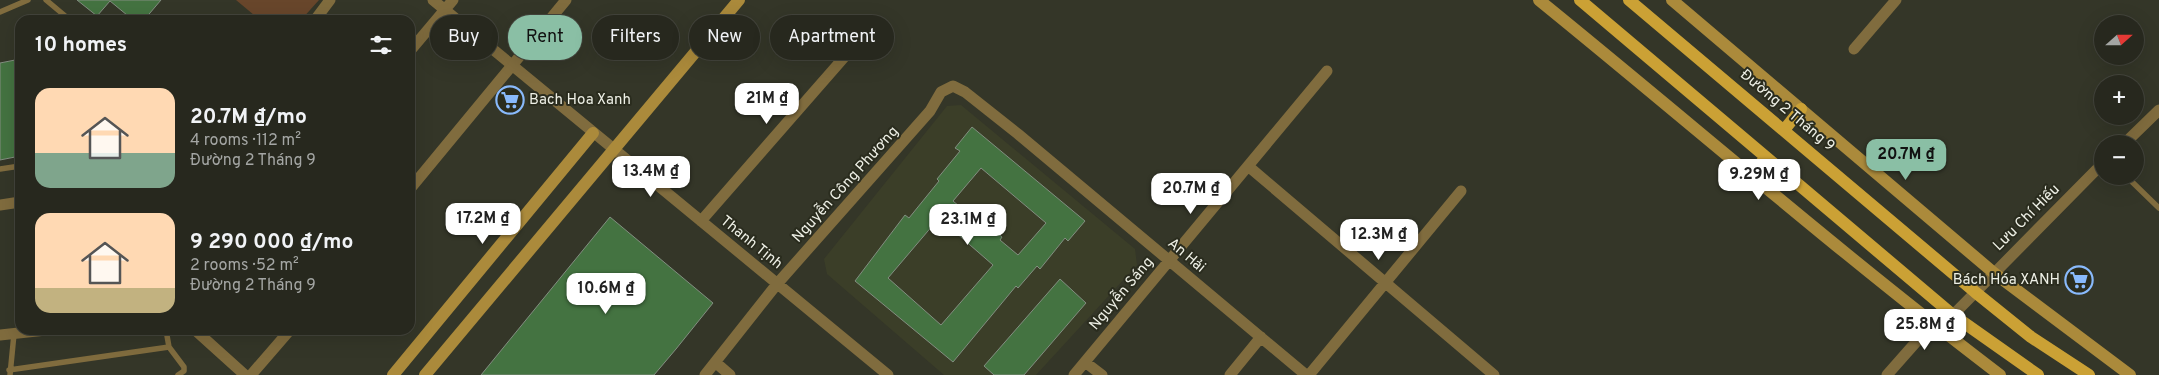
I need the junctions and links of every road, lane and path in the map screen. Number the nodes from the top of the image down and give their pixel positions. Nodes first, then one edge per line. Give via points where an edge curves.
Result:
1 (28, 0) edge
2 (46, 0) edge
3 (330, 0) edge
4 (433, 0) edge
5 (453, 0) edge
6 (566, 0) edge
7 (740, 0) edge
8 (1539, 0) edge
9 (1580, 0) edge
10 (1629, 0) edge
11 (1672, 0) edge
12 (1896, 0) edge
13 (445, 10) junction
14 (0, 12) edge
15 (64, 15) edge
16 (319, 15) edge
17 (415, 45) edge
18 (1854, 49) dead end
19 (842, 60) edge
20 (513, 66) junction
21 (1327, 71) dead end
22 (953, 86) joint
23 (1801, 109) junction
24 (2159, 110) edge
25 (1784, 130) junction
26 (593, 133) junction
27 (2133, 135) edge
28 (613, 149) junction
29 (1766, 158) junction
30 (1248, 166) junction
31 (15, 167) edge
32 (0, 169) edge
33 (2094, 172) edge
34 (1750, 176) junction
35 (415, 183) edge
36 (2135, 185) edge
37 (1460, 191) dead end
38 (15, 203) edge
39 (0, 205) edge
40 (2159, 208) edge
41 (701, 221) junction
42 (1169, 262) junction
43 (1994, 273) junction
44 (1385, 282) junction
45 (777, 284) junction
46 (1974, 292) junction
47 (1953, 316) junction
48 (1932, 324) junction
49 (14, 334) joint
50 (167, 335) edge
51 (201, 335) edge
52 (286, 335) edge
53 (0, 336) edge
54 (1260, 337) junction
55 (169, 347) junction
56 (715, 362) junction
57 (1086, 362) junction
58 (10, 372) edge
59 (178, 375) edge
60 (245, 375) edge
61 (250, 375) edge
62 (393, 375) edge
63 (425, 375) edge
64 (704, 375) edge
65 (730, 375) edge
66 (888, 375) edge
67 (1074, 375) edge
68 (1102, 375) edge
69 (1230, 375) edge
70 (1308, 375) edge
71 (1494, 375) edge
72 (1887, 375) edge
73 (2000, 375) edge
74 (2038, 375) edge
75 (2089, 375) edge
76 (2130, 375) edge

1 - 14 lane
2 - 15 lane
3 - 16 street
4 - 13 street, Thanh Tịnh
5 - 13 street
6 - 20 street
7 - 28 main road
8 - 34 main road
9 - 29 main road
10 - 25 main road, Đường 2 Tháng 9
11 - 23 main road, Đường 2 Tháng 9
12 - 18 street
13 - 17 street
13 - 20 street, Thanh Tịnh
19 - 41 street
20 - 26 street, Thanh Tịnh
20 - 35 street
21 - 30 street, Nguyễn Sáng
22 - 42 street, An Hải via 1018,134
22 - 45 street, Nguyễn Công Phương via 942,92 905,141
23 - 25 main road
23 - 43 main road, Đường 2 Tháng 9
24 - 27 street
25 - 46 main road, Đường 2 Tháng 9
26 - 28 street, Thanh Tịnh
26 - 62 main road
28 - 41 street, Thanh Tịnh
28 - 63 main road
29 - 34 main road
29 - 47 main road
30 - 42 street, Nguyễn Sáng
30 - 44 street
31 - 32 lane
33 - 43 street, Lưu Chí Hiếu
34 - 48 main road
36 - 40 lane
37 - 44 street
38 - 39 street
41 - 45 street, Thanh Tịnh
42 - 54 street, An Hải
42 - 57 street, Nguyễn Sáng
43 - 46 street, Lưu Chí Hiếu
43 - 76 main road, Đường 2 Tháng 9
44 - 70 street
44 - 71 street
45 - 56 street, Nguyễn Công Phương
45 - 66 street, Thanh Tịnh
46 - 47 street, Lưu Chí Hiếu
46 - 75 main road, Đường 2 Tháng 9 via 2031,337
47 - 48 street, Lưu Chí Hiếu
47 - 74 main road
48 - 72 street, Lưu Chí Hiếu
48 - 73 main road
49 - 53 street
49 - 58 lane
50 - 55 lane
51 - 60 street
52 - 61 street
54 - 69 street
54 - 70 street, An Hải
55 - 58 lane
55 - 59 lane via 184,367
56 - 64 street, Nguyễn Công Phương
56 - 65 street
57 - 67 street, Nguyễn Sáng
57 - 68 street

